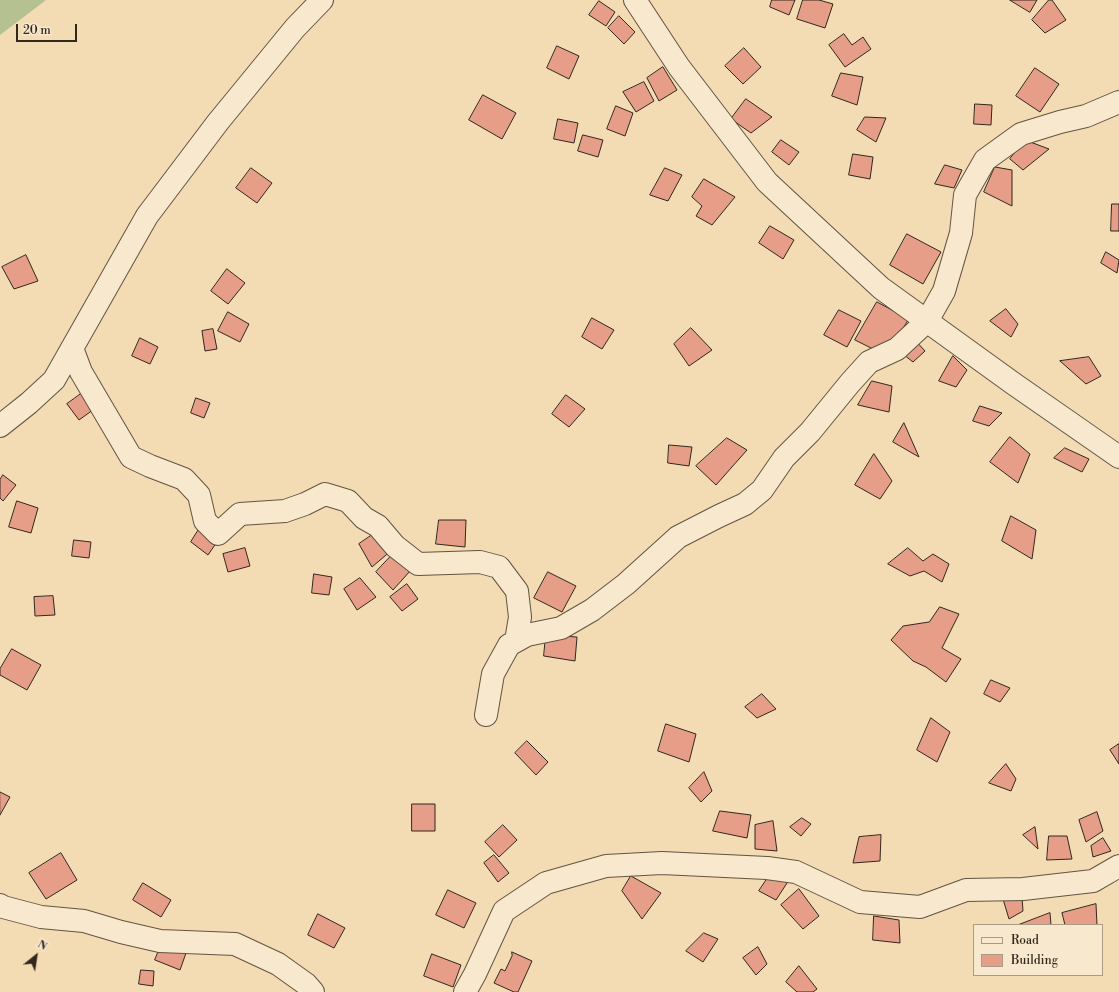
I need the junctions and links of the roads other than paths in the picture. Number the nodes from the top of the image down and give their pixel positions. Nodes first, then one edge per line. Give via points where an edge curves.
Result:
1 (322, 0) edge
2 (635, 0) edge
3 (1119, 102) edge
4 (927, 321) junction
5 (72, 348) junction
6 (0, 426) edge
7 (1119, 457) edge
8 (516, 641) junction
9 (486, 715) dead end
10 (1119, 866) edge
11 (0, 905) edge
12 (313, 992) edge
13 (465, 992) edge

1 - 5 street via 218,122 147,216
2 - 4 street via 679,67 767,182 881,288
3 - 4 street via 1086,116 1021,134 985,160 965,195 961,233 944,291
4 - 7 street
4 - 8 street via 897,349 869,362 810,432 784,458 762,490 745,504 678,537 626,584 592,610 561,628 527,635
5 - 6 street via 54,380
5 - 8 street via 81,372 131,458 184,479 199,495 205,522 218,534 240,514 285,512 325,494 348,501 364,518 378,526 395,546 418,564 480,562 499,566 517,591 520,617
8 - 9 street via 509,645 493,674
10 - 13 street via 1093,881 1023,889 966,890 920,907 860,902 796,872 767,868 662,863 606,866 546,883 504,911
11 - 12 street via 41,917 84,921 160,941 235,944 278,964

